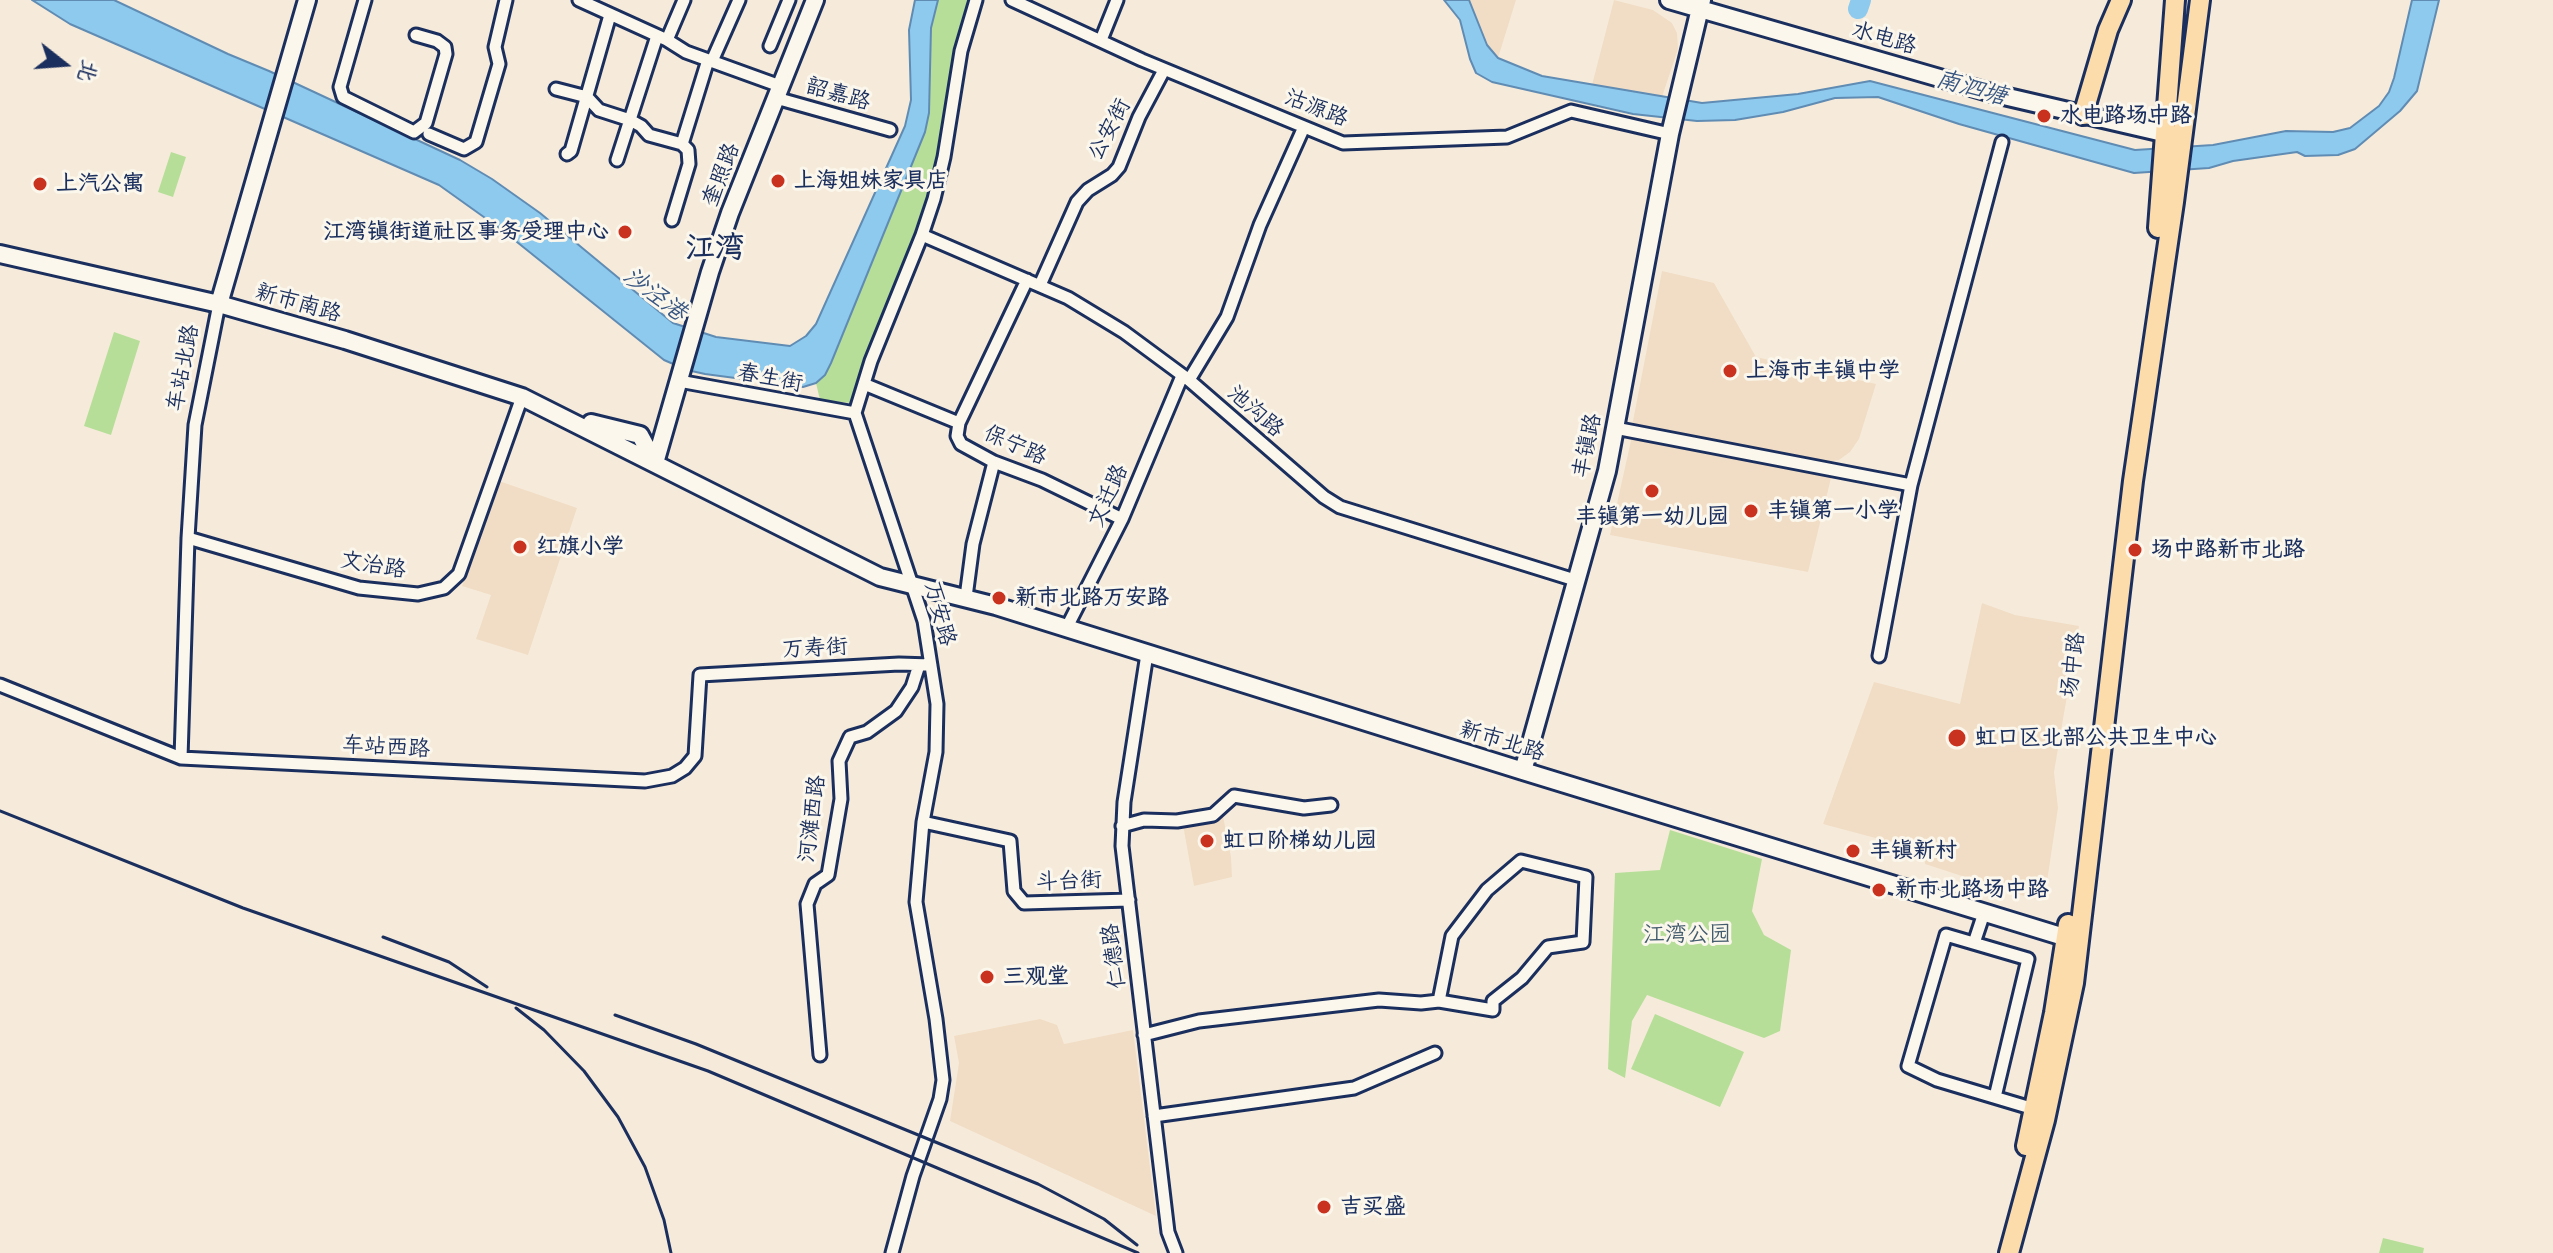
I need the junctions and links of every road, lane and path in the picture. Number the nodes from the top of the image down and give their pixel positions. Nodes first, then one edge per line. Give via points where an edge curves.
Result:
1 (307, 0) edge
2 (365, 0) edge
3 (506, 0) edge
4 (579, 0) edge
5 (684, 0) edge
6 (739, 0) edge
7 (789, 0) edge
8 (815, 0) edge
9 (976, 0) edge
10 (1012, 0) edge
11 (1117, 0) edge
12 (1669, 0) edge
13 (2121, 0) edge
14 (2175, 0) edge
15 (2186, 0) edge
16 (2200, 0) edge
17 (2209, 0) edge
18 (1701, 4) edge
19 (610, 15) junction
20 (416, 35) dead end
21 (662, 38) junction
22 (1101, 40) junction
23 (770, 46) dead end
24 (710, 61) junction
25 (1164, 70) junction
26 (2170, 79) junction
27 (556, 89) dead end
28 (778, 92) junction
29 (587, 97) junction
30 (2083, 115) junction
31 (630, 120) junction
32 (1304, 127) junction
33 (1671, 129) junction
34 (890, 130) dead end
35 (429, 134) dead end
36 (2002, 142) dead end
37 (682, 144) junction
38 (2173, 145) junction
39 (567, 154) dead end
40 (617, 160) dead end
41 (672, 220) dead end
42 (922, 235) junction
43 (0, 254) edge
44 (1027, 280) junction
45 (1040, 285) junction
46 (219, 304) junction
47 (680, 376) junction
48 (1186, 378) junction
49 (864, 384) junction
50 (522, 397) junction
51 (855, 413) junction
52 (959, 423) junction
53 (1615, 428) junction
54 (994, 462) junction
55 (655, 463) junction
56 (1911, 485) junction
57 (1122, 519) junction
58 (188, 538) junction
59 (1578, 581) junction
60 (912, 584) junction
61 (966, 597) junction
62 (1066, 629) junction
63 (1147, 654) junction
64 (1879, 656) dead end
65 (925, 665) junction
66 (700, 675) joint
67 (0, 685) edge
68 (181, 758) junction
69 (1523, 771) junction
70 (1331, 805) dead end
71 (923, 822) junction
72 (1122, 826) junction
73 (1129, 900) junction
74 (1984, 913) junction
75 (2073, 940) junction
76 (1974, 943) junction
77 (1439, 1001) junction
78 (1144, 1035) junction
79 (1435, 1053) dead end
80 (820, 1055) dead end
81 (1995, 1097) junction
82 (2034, 1109) junction
83 (1154, 1116) junction
84 (892, 1253) edge
85 (1176, 1253) edge
86 (1996, 1253) edge
87 (2009, 1253) edge

1 - 46 street, 车站北路
2 - 20 street via 340,87 343,97 414,132 426,123 446,54 437,41
3 - 35 street via 495,47 499,64 476,142 464,149
4 - 19 street, 韶嘉路
5 - 21 street
6 - 24 street
7 - 23 street
8 - 28 street, 奎照路
9 - 42 street via 961,51 940,177
10 - 22 street, 沽源路
11 - 22 street
12 - 18 street, 水电路
13 - 30 main road
14 - 26 main road, 场中路
15 - 26 main road, 场中路 via 2180,56
16 - 38 main road, 场中路
17 - 38 main road, 场中路 via 2197,103 2191,122
18 - 30 street, 水电路 via 1995,94
18 - 33 street, 丰镇路
19 - 21 street, 韶嘉路
19 - 29 street
21 - 24 street, 韶嘉路
21 - 31 street
22 - 25 street, 沽源路
24 - 28 street, 韶嘉路
24 - 37 street
25 - 32 street, 沽源路
25 - 45 street, 公安街 via 1119,167 1077,202
26 - 38 main road, 场中路
27 - 29 street
28 - 34 street, 韶嘉路
28 - 47 street, 奎照路 via 730,213
29 - 31 street via 599,110
29 - 39 street
30 - 38 street, 水电路
31 - 37 street via 649,135
31 - 40 street
32 - 33 street, 沽源路 via 1343,143 1507,137 1571,111
32 - 48 street, 文迁路 via 1227,317
33 - 53 street, 丰镇路
36 - 56 street
37 - 41 street via 690,158
38 - 75 main road, 场中路
42 - 44 street, 池沟路
42 - 49 street
43 - 46 street, 新市南路
44 - 45 street, 池沟路
44 - 52 street
45 - 48 street, 池沟路 via 1092,311
46 - 50 street, 新市南路
46 - 58 street, 车站北路 via 195,425
47 - 51 street, 春生街
47 - 55 street, 奎照路
48 - 57 street, 文迁路
48 - 59 street, 池沟路 via 1340,507
49 - 51 street
49 - 52 street, 保宁路
50 - 55 street, 新市南路
50 - 58 street, 文治路 via 459,574 444,588 418,594 359,588
51 - 60 street, 万安路
52 - 54 street, 保宁路 via 961,444
53 - 56 street
53 - 59 street, 丰镇路
54 - 57 street, 保宁路
54 - 61 street
55 - 60 street, 新市南路 via 880,577
56 - 64 street
57 - 62 street, 文迁路
58 - 68 street, 车站北路
59 - 69 street, 丰镇路
60 - 61 street, 新市北路
60 - 65 street, 万安路 via 924,621
61 - 62 street, 新市北路
62 - 63 street, 新市北路
63 - 69 street, 新市北路
63 - 72 street, 仁德路
65 - 66 street, 万寿街
65 - 71 street, 万安路 via 937,723
65 - 80 street, 河滩西路 via 896,711 867,732 850,737 839,761 841,799 828,875 815,884 807,904
66 - 68 street, 车站西路 via 695,756 685,768 655,781
67 - 68 street, 车站西路
69 - 74 street, 新市北路
70 - 72 street via 1304,808 1234,796 1213,815
71 - 73 street, 斗台街 via 1010,841 1014,891 1024,903
71 - 84 street, 万安路 via 916,902 943,1080
72 - 73 street, 仁德路
73 - 78 street, 仁德路
74 - 75 street, 新市北路
74 - 76 street
75 - 82 main road, 场中路
75 - 87 main road, 场中路 via 2074,983
76 - 81 street via 2028,959
76 - 81 street via 1946,935 1908,1066
77 - 77 street via 1493,1010 1493,1001 1548,947 1583,942 1586,877 1521,861 1487,890 1452,936
77 - 78 street via 1379,1000 1214,1019
78 - 83 street, 仁德路
79 - 83 street via 1354,1088
81 - 82 street
82 - 86 main road, 场中路
83 - 85 street, 仁德路 via 1168,1232

